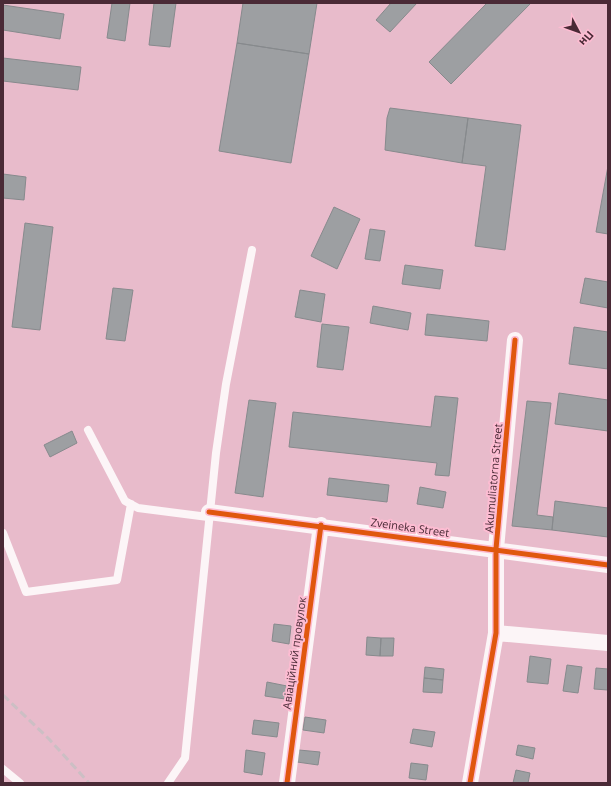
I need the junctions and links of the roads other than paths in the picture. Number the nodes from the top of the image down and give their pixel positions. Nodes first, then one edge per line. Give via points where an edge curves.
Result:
1 (252, 250) dead end
2 (515, 340) dead end
3 (88, 430) dead end
4 (131, 504) junction
5 (208, 514) junction
6 (321, 525) junction
7 (3, 533) edge
8 (496, 549) junction
9 (608, 565) edge
10 (496, 633) junction
11 (608, 643) edge
12 (3, 768) edge
13 (20, 783) edge
14 (168, 783) edge
15 (286, 783) edge
16 (470, 783) edge

1 - 5 lane via 226,384
2 - 8 street, Akumuliatorna Street
3 - 4 lane via 125,501
4 - 5 lane via 138,508
4 - 7 lane via 117,580 26,592
5 - 6 street, Zveineka Street
5 - 14 lane via 185,758
6 - 8 street, Zveineka Street
6 - 15 street, Авіаційний провулок
8 - 9 street, Zveineka Street
8 - 10 street, Akumuliatorna Street
10 - 11 street
10 - 16 street, Akumuliatorna Street
12 - 13 lane

